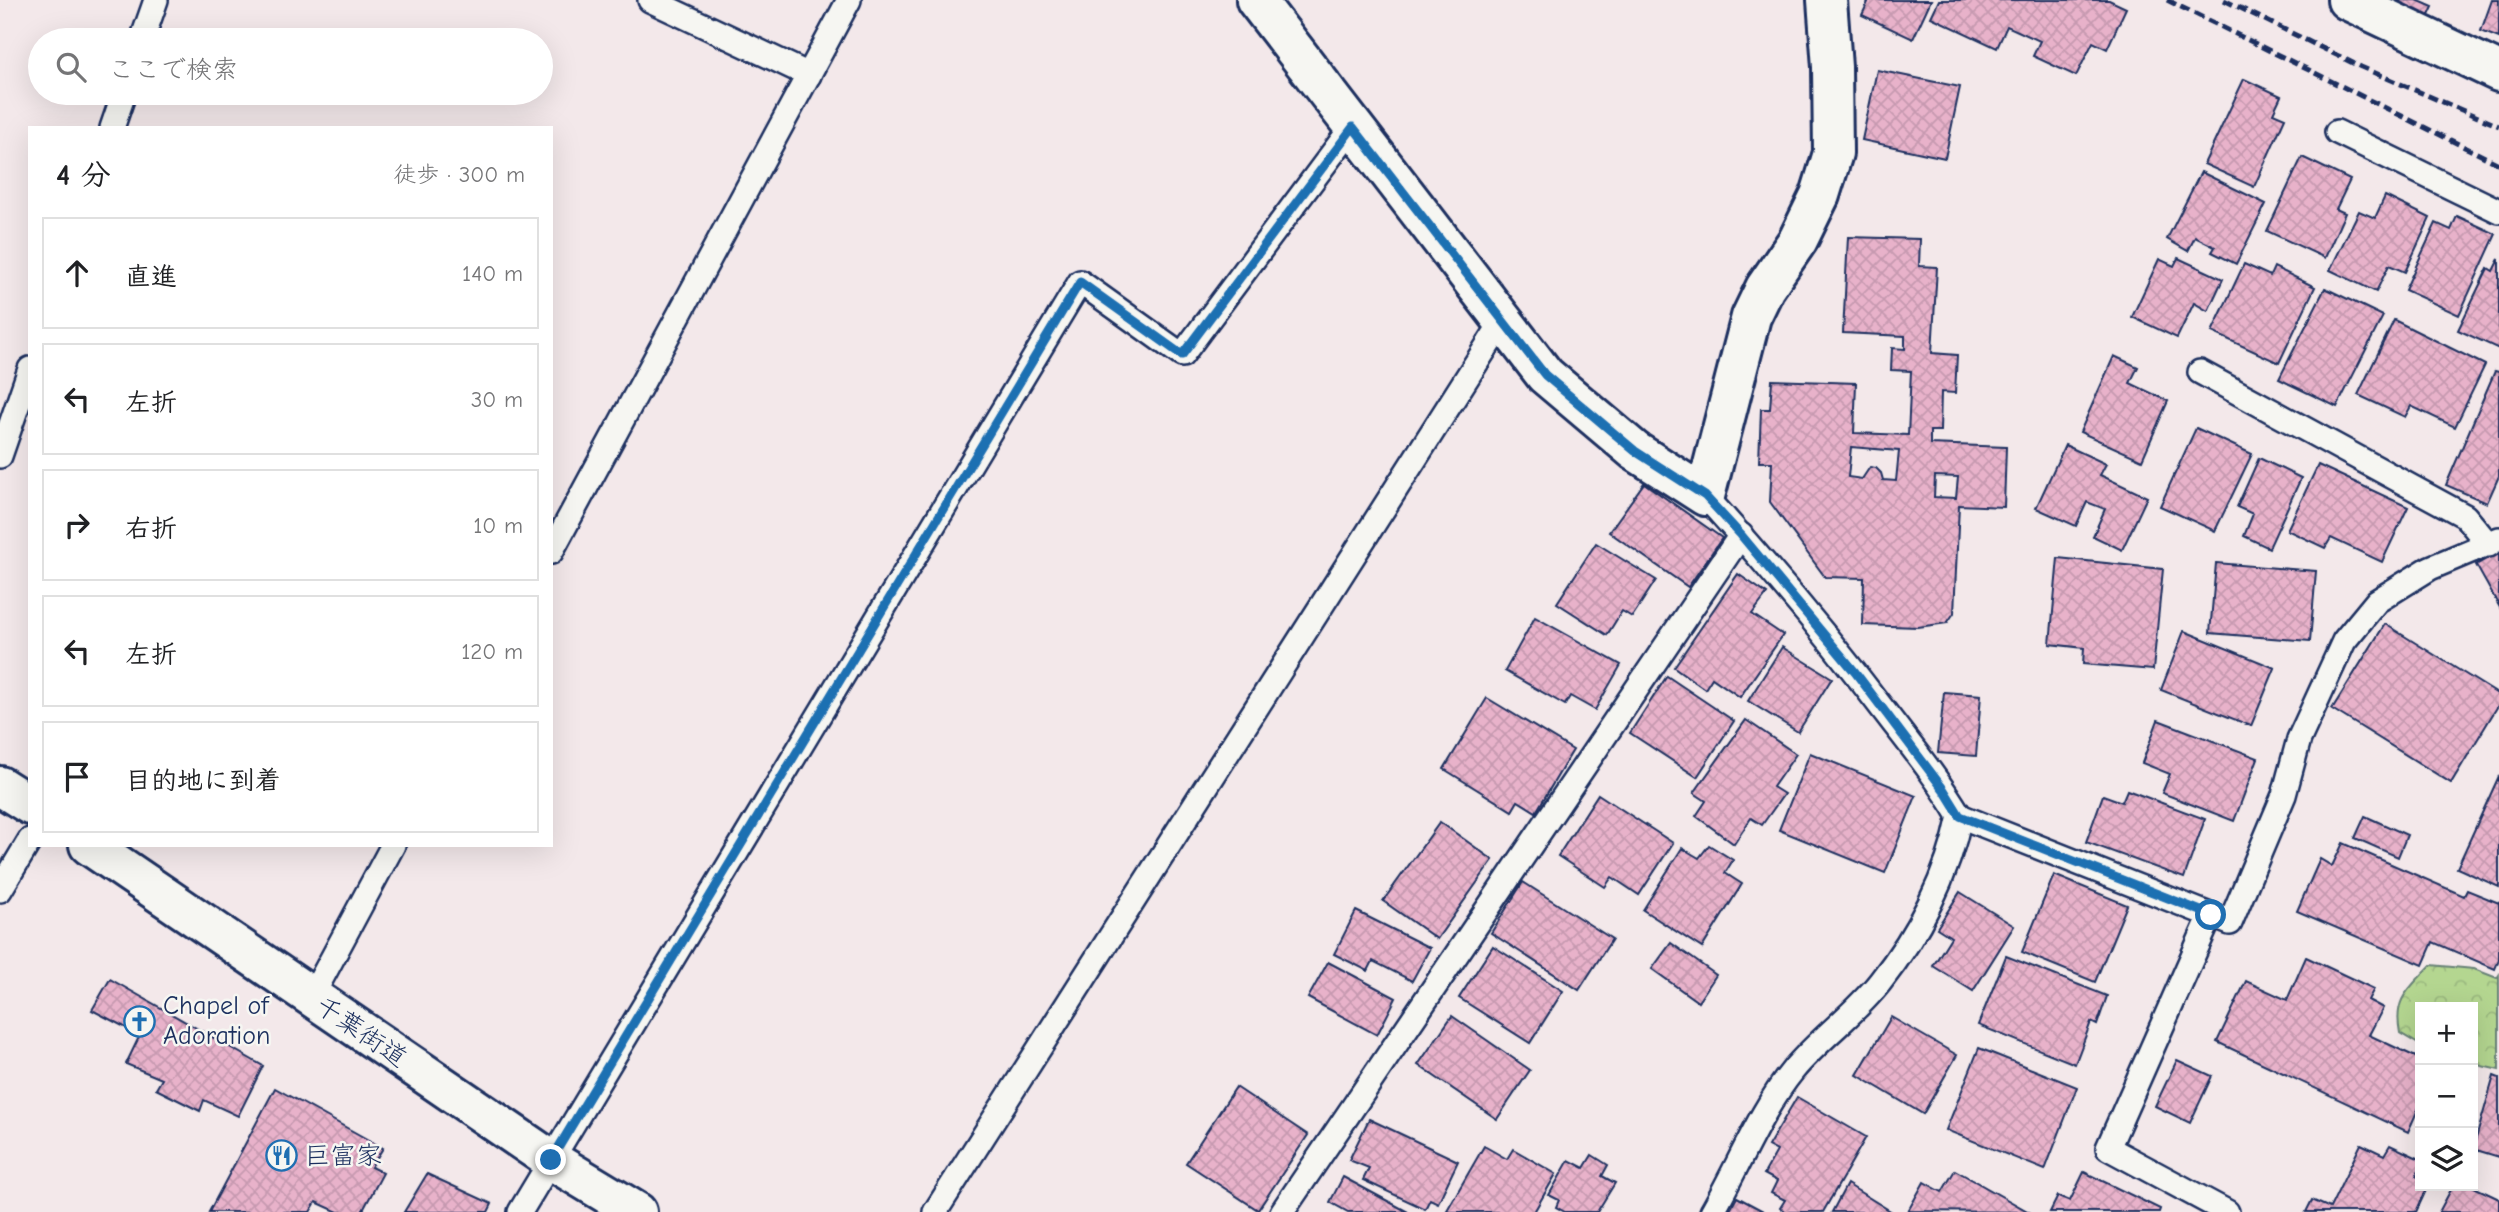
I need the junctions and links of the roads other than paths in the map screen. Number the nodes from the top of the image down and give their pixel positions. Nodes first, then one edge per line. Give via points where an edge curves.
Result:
1 (156, 0) edge
2 (650, 0) edge
3 (849, 0) edge
4 (1256, 0) edge
5 (1827, 0) edge
6 (2347, 0) edge
7 (146, 28) edge
8 (2499, 72) edge
9 (809, 75) junction
10 (120, 105) edge
11 (112, 126) edge
12 (1353, 127) junction
13 (2337, 132) dead end
14 (2499, 211) edge
15 (1503, 321) junction
16 (2200, 372) dead end
17 (28, 375) edge
18 (0, 456) edge
19 (1705, 496) junction
20 (1741, 535) junction
21 (2494, 542) edge
22 (553, 548) edge
23 (0, 786) edge
24 (28, 804) edge
25 (1960, 816) junction
26 (28, 843) edge
27 (92, 847) edge
28 (392, 847) edge
29 (0, 890) edge
30 (2211, 915) junction
31 (311, 998) junction
32 (551, 1160) junction
33 (520, 1212) edge
34 (637, 1212) edge
35 (935, 1212) edge
36 (1282, 1212) edge
37 (1712, 1212) edge
38 (2227, 1212) edge

1 - 7 lane
2 - 9 lane
3 - 9 lane
4 - 12 main road
5 - 19 main road via 1833,153 1820,195 1798,240 1751,317
6 - 8 main road
9 - 22 lane
10 - 11 lane
12 - 15 main road
12 - 32 lane via 1182,355 1080,282
13 - 14 lane
15 - 19 main road via 1545,375 1635,451
15 - 35 lane
16 - 21 lane via 2465,516
17 - 18 lane
19 - 20 lane
20 - 25 lane via 1855,672
20 - 36 lane
21 - 30 lane via 2430,568 2377,601 2344,641 2299,739 2284,795 2230,923
23 - 24 main road
25 - 30 lane
25 - 37 lane via 1953,848 1922,920 1879,983 1793,1070
26 - 29 lane
27 - 31 main road, 千葉街道
28 - 31 lane
30 - 38 lane via 2108,1148
31 - 32 main road, 千葉街道
32 - 33 lane
32 - 34 main road, 千葉街道

